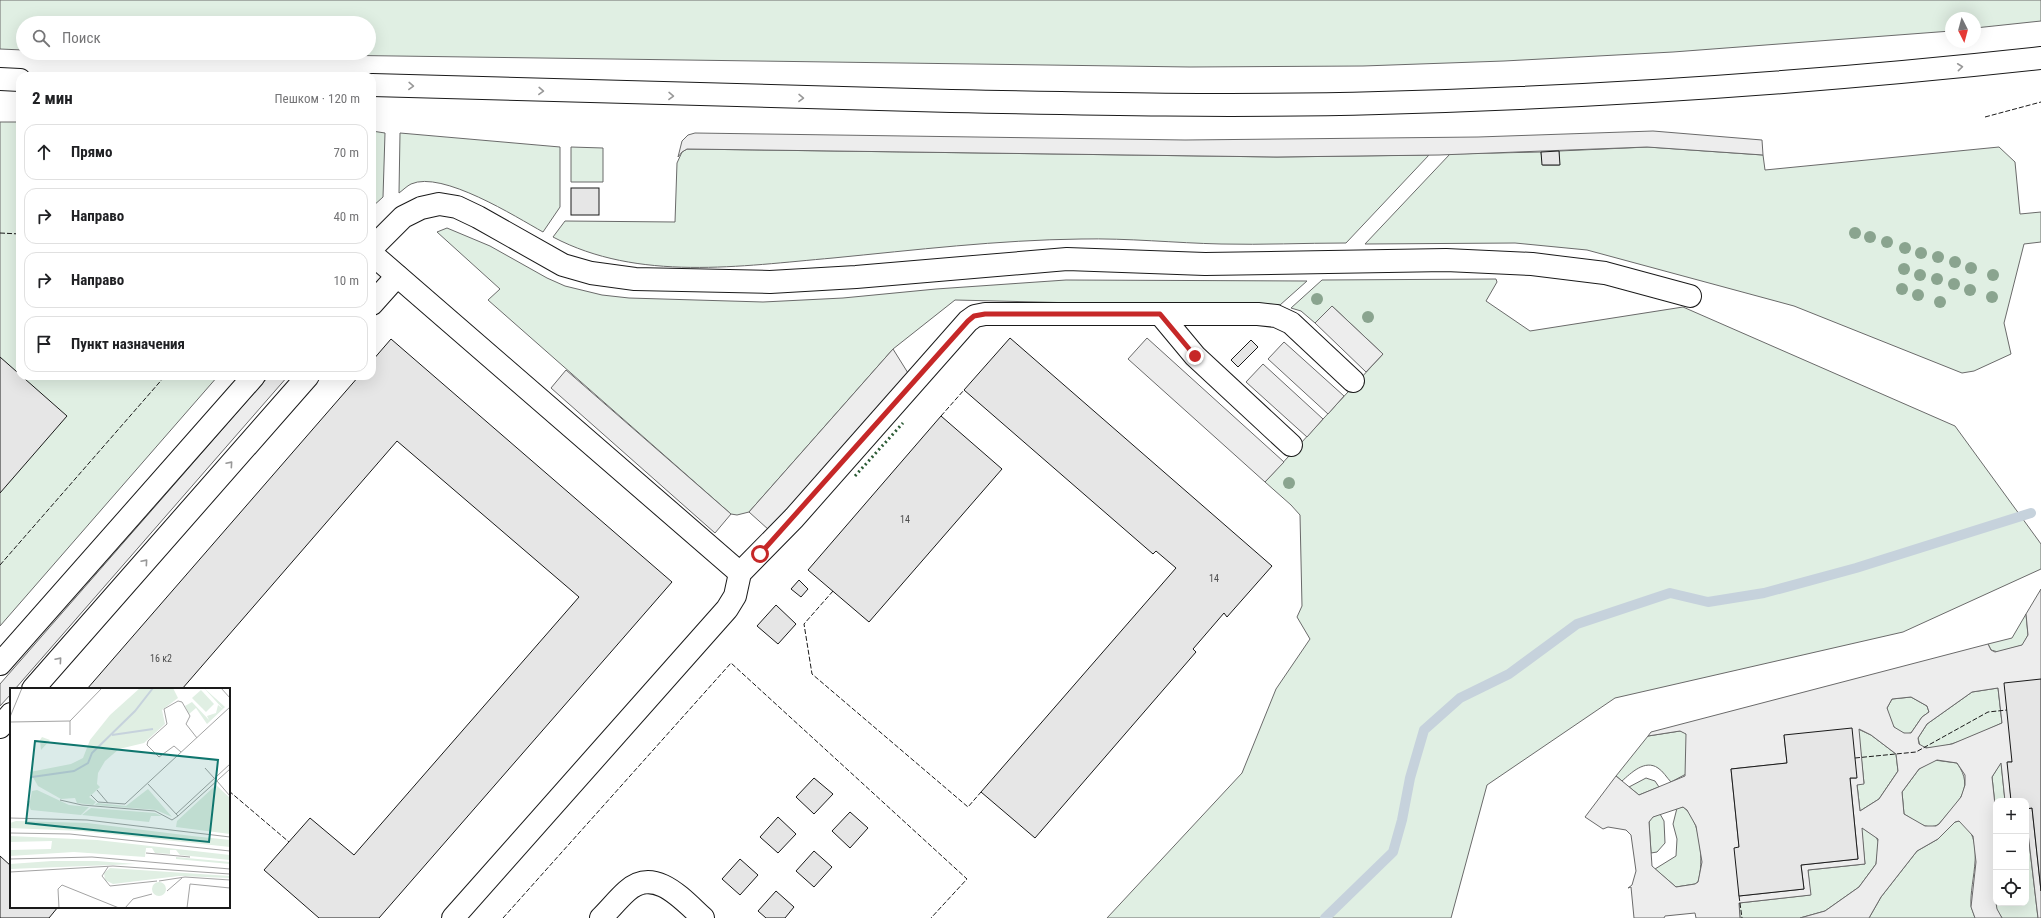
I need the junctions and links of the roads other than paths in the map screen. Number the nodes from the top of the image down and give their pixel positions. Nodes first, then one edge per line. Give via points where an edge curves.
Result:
1 (2041, 58) edge
2 (0, 79) edge
3 (16, 80) edge
4 (376, 85) edge
5 (376, 244) edge
6 (376, 258) edge
7 (397, 276) junction
8 (1690, 296) dead end
9 (376, 300) edge
10 (1160, 314) junction
11 (250, 380) edge
12 (304, 380) edge
13 (1353, 381) dead end
14 (1291, 445) dead end
15 (740, 573) junction
16 (0, 664) edge
17 (34, 688) edge
18 (10, 715) edge
19 (0, 727) edge
20 (453, 918) edge
21 (601, 918) edge
22 (703, 918) edge

4 -> 1 main road via 653,95 981,102 1375,103 1718,88
2 - 3 main road
5 - 8 main road via 403,218 421,208 439,204 478,217 563,265 591,273 635,279 770,282 1067,259 1204,264 1446,260 1532,264 1605,273
6 - 7 main road
7 - 9 main road
7 - 15 main road
10 - 13 main road via 1276,316 1291,323
10 - 14 main road via 1195,356
10 - 15 main road via 974,316 790,522
11 - 16 main road
17 -> 12 main road
15 - 20 main road via 735,596 727,609
18 - 19 main road
21 - 22 main road via 627,891 639,883 655,882 670,889

